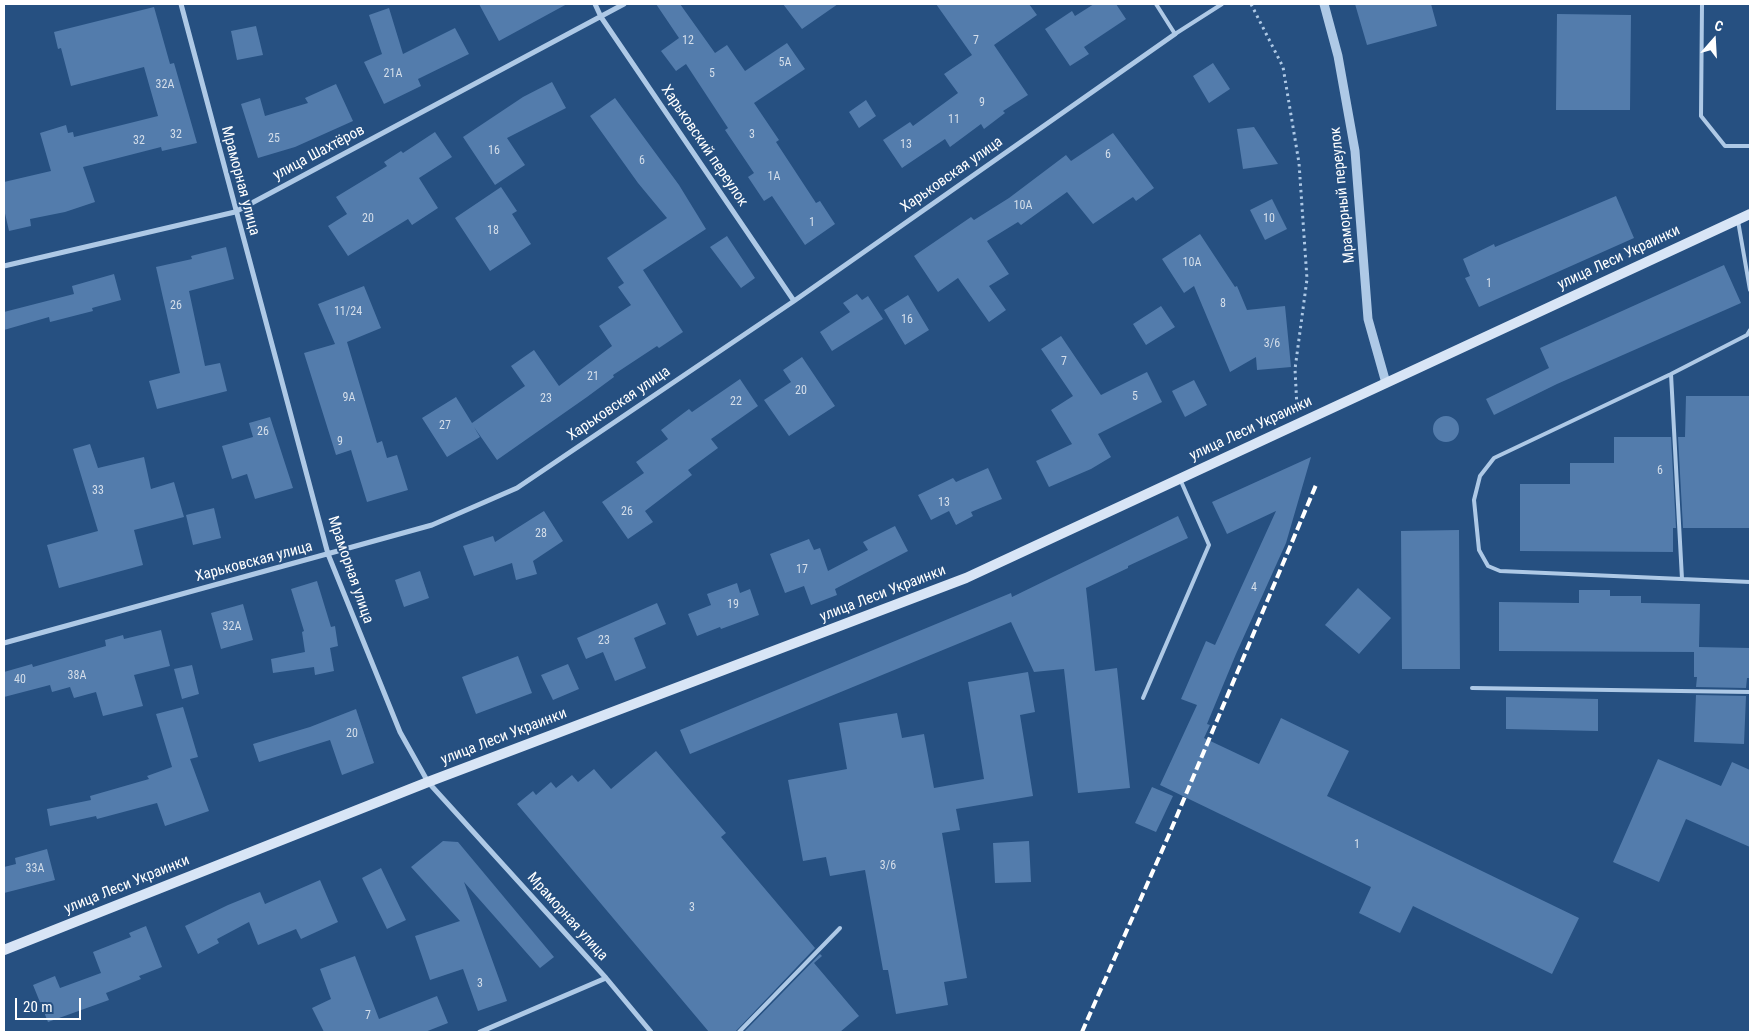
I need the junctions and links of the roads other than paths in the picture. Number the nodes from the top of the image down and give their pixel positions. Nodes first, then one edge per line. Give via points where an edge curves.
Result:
1 (181, 4) edge
2 (595, 4) edge
3 (624, 4) edge
4 (1156, 4) edge
5 (1222, 4) edge
6 (1324, 4) edge
7 (1702, 4) edge
8 (601, 17) junction
9 (1175, 34) junction
10 (1750, 146) edge
11 (235, 212) junction
12 (1750, 214) edge
13 (1738, 220) junction
14 (4, 266) edge
15 (1750, 290) edge
16 (794, 301) junction
17 (1750, 330) edge
18 (1671, 374) junction
19 (1386, 383) junction
20 (1180, 479) junction
21 (328, 554) junction
22 (1682, 579) junction
23 (1750, 582) edge
24 (4, 642) edge
25 (1472, 688) dead end
26 (1750, 692) edge
27 (1143, 698) dead end
28 (428, 782) junction
29 (840, 928) dead end
30 (4, 950) edge
31 (606, 978) junction
32 (480, 1032) edge
33 (651, 1032) edge
34 (738, 1032) edge

1 - 11 street, Мраморная улица
2 - 8 street, Харьковский переулок
3 - 8 street, улица Шахтёров
4 - 9 lane
5 - 9 lane
6 - 19 street, Мраморный переулок via 1338,56 1355,152 1368,319
7 - 10 lane via 1701,116 1725,146
8 - 11 street, улица Шахтёров
8 - 16 street, Харьковский переулок
9 - 16 street, Харьковская улица
11 - 14 street, улица Шахтёров
11 - 21 street, Мраморная улица
12 - 13 main road, улица Леси Украинки
13 - 15 lane
13 - 19 main road, улица Леси Украинки
16 - 21 street, Харьковская улица via 517,488 432,525
17 - 18 lane via 1747,335
18 - 22 lane
18 - 22 lane via 1494,458 1480,476 1474,500 1480,550 1488,566 1500,571
19 - 20 main road, улица Леси Украинки
20 - 27 lane via 1209,545
20 - 28 main road, улица Леси Украинки via 966,578
21 - 24 street, Харьковская улица
21 - 28 street, Мраморная улица via 400,732
22 - 23 lane
25 - 26 lane
28 - 30 main road, улица Леси Украинки
28 - 31 street, Мраморная улица
29 - 34 lane
31 - 32 street
31 - 33 street, Мраморная улица

